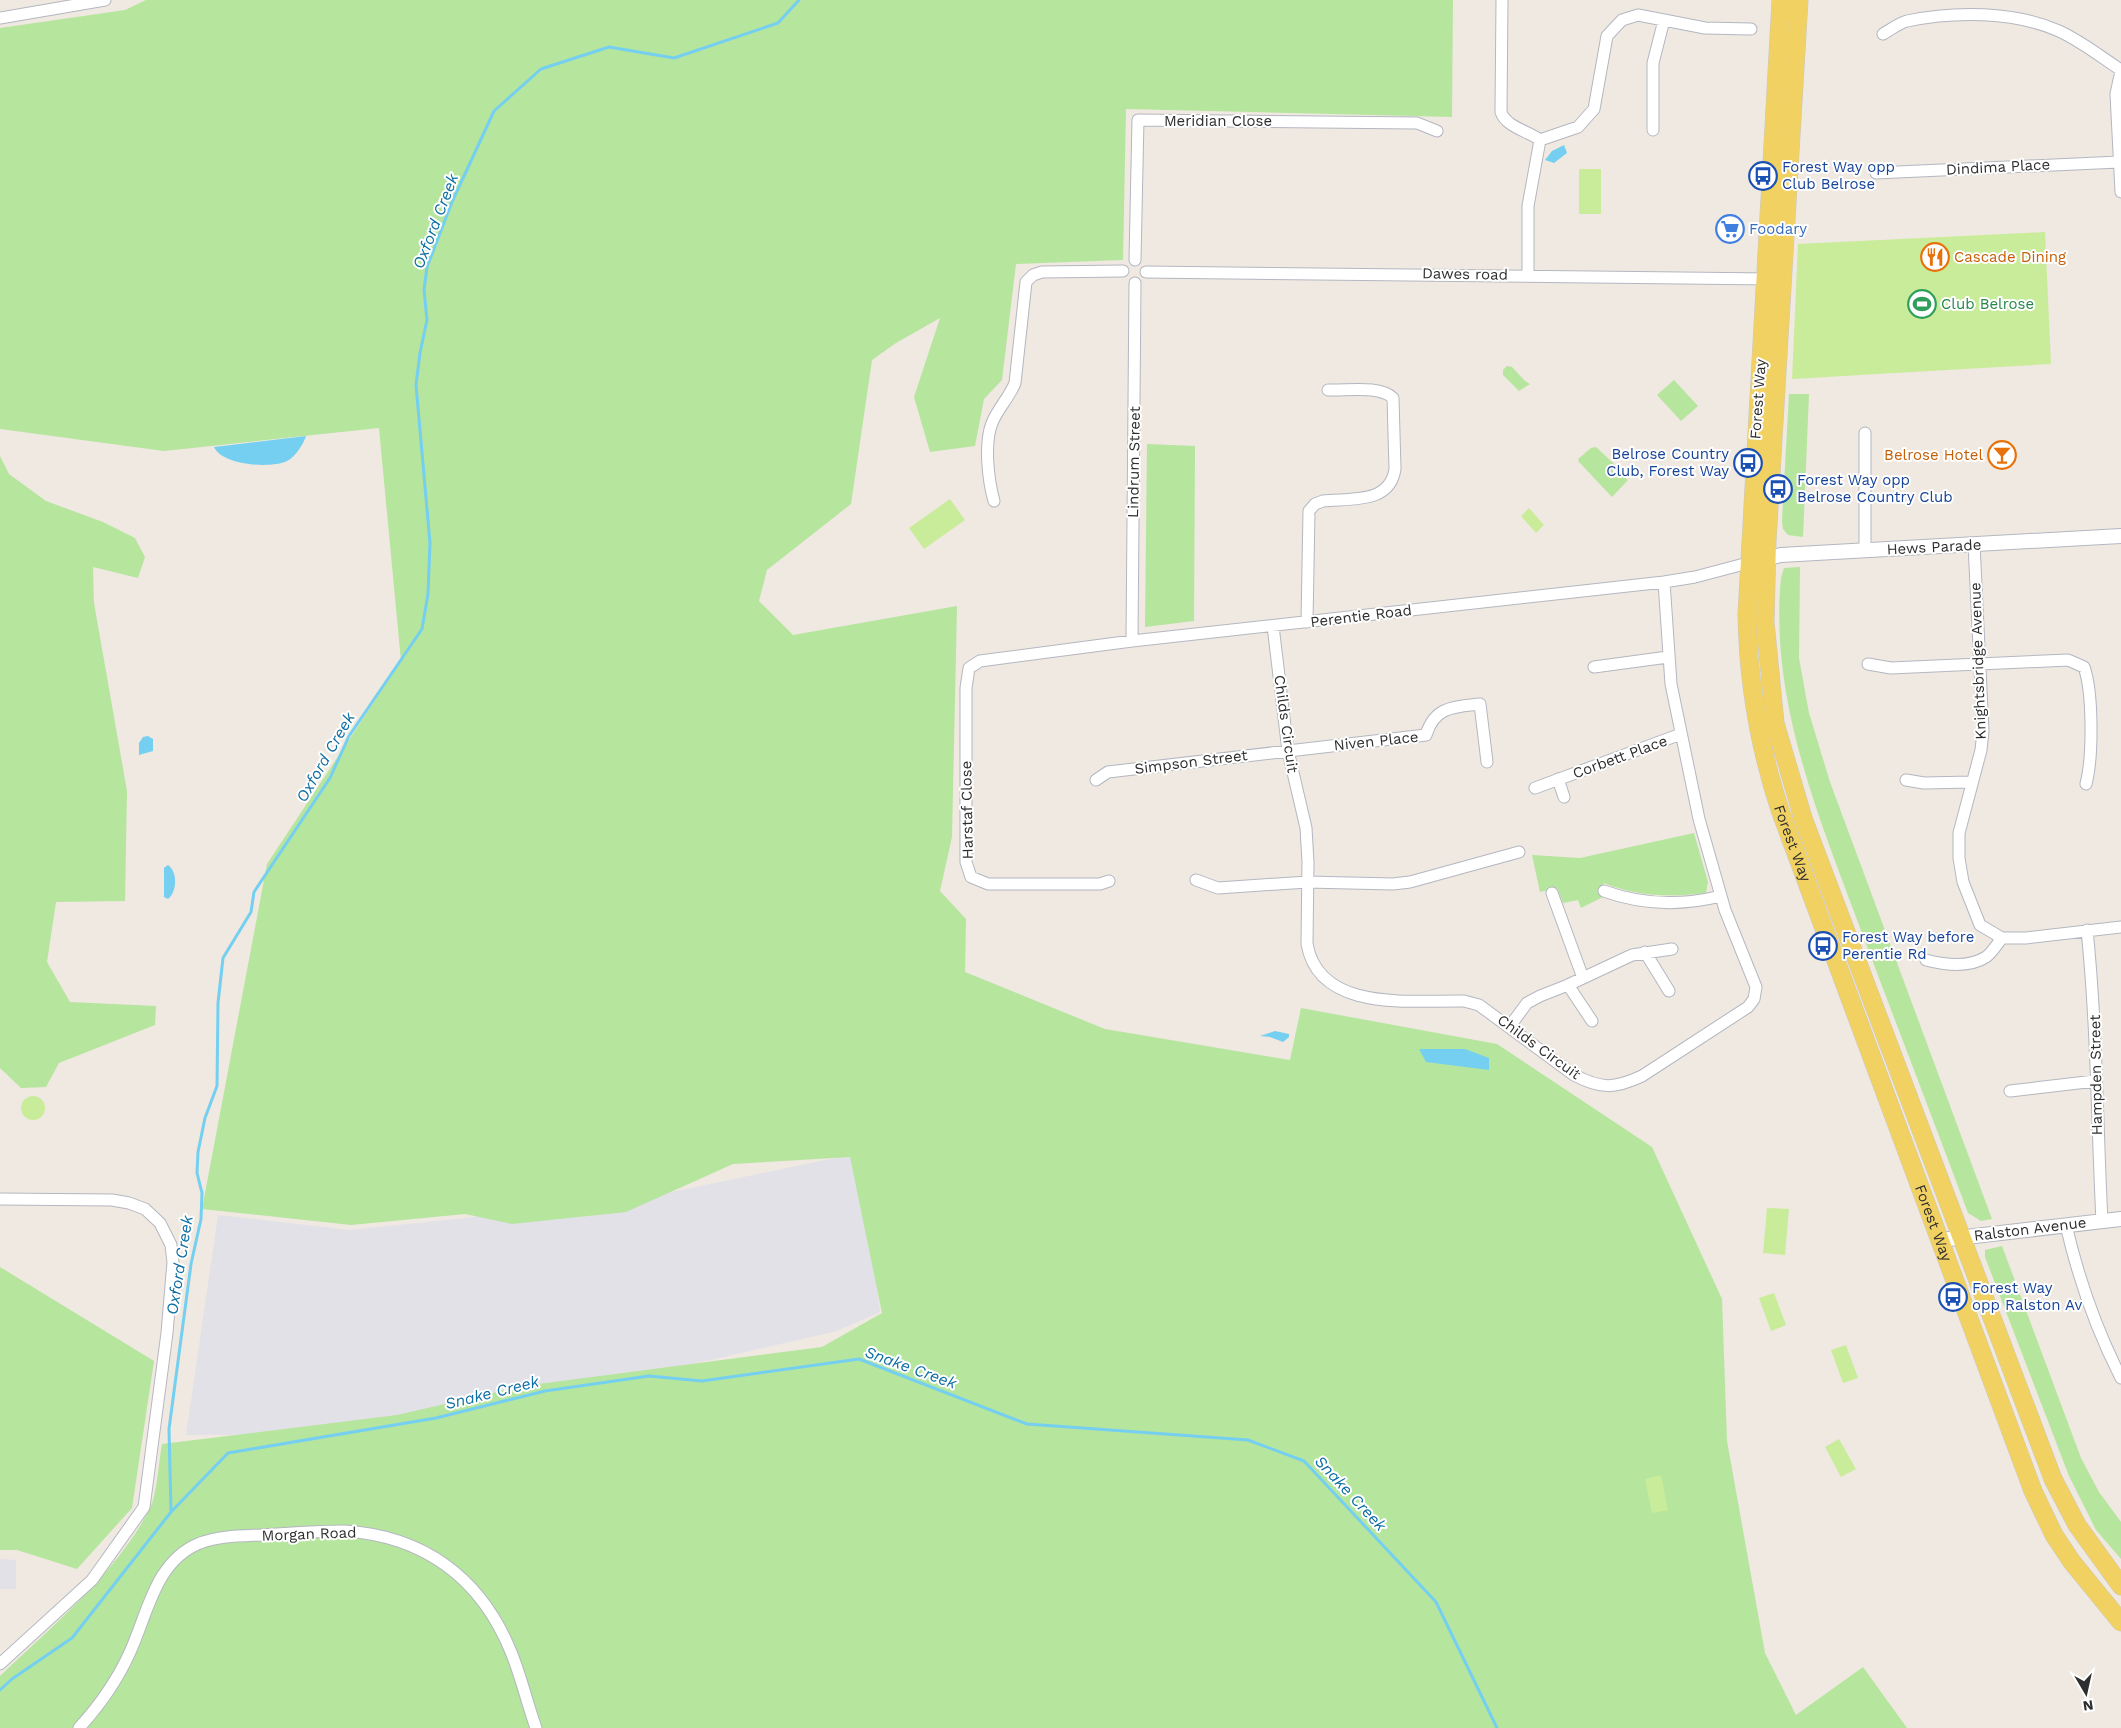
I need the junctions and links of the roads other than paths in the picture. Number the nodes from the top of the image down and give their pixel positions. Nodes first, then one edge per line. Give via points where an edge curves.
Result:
1 (104, 0) edge
2 (1502, 0) edge
3 (1781, 0) edge
4 (1799, 0) edge
5 (0, 18) edge
6 (1664, 20) junction
7 (1751, 29) dead end
8 (1883, 34) dead end
9 (2121, 70) edge
10 (1653, 130) dead end
11 (1437, 132) dead end
12 (1540, 140) junction
13 (2119, 162) junction
14 (1876, 173) dead end
15 (2121, 192) edge
16 (1135, 260) junction
17 (1123, 271) junction
18 (1146, 272) junction
19 (1528, 275) junction
20 (1765, 279) junction
21 (1783, 279) junction
22 (1135, 284) junction
23 (1328, 390) dead end
24 (1865, 433) dead end
25 (994, 500) dead end
26 (2121, 536) edge
27 (1974, 544) junction
28 (1866, 551) junction
29 (1767, 558) junction
30 (1748, 563) junction
31 (1664, 582) junction
32 (1307, 622) junction
33 (1273, 626) junction
34 (1132, 641) junction
35 (1668, 657) junction
36 (973, 664) joint
37 (1868, 664) dead end
38 (1980, 664) junction
39 (1594, 667) dead end
40 (1681, 734) junction
41 (1288, 751) junction
42 (1487, 762) dead end
43 (1558, 779) junction
44 (1096, 780) dead end
45 (1906, 780) dead end
46 (1971, 782) junction
47 (2086, 784) dead end
48 (1536, 788) dead end
49 (1564, 797) dead end
50 (1519, 852) dead end
51 (1196, 880) dead end
52 (1109, 881) dead end
53 (1308, 882) junction
54 (1604, 891) dead end
55 (1552, 894) dead end
56 (1720, 896) junction
57 (2121, 927) edge
58 (2087, 930) junction
59 (2002, 938) junction
60 (1672, 948) dead end
61 (1645, 952) junction
62 (1926, 960) dead end
63 (1584, 978) junction
64 (1568, 985) junction
65 (1669, 991) dead end
66 (1592, 1021) dead end
67 (1510, 1026) junction
68 (2095, 1081) junction
69 (2010, 1091) dead end
70 (0, 1199) edge
71 (2121, 1219) edge
72 (2102, 1221) junction
73 (2066, 1225) junction
74 (1960, 1237) junction
75 (1940, 1240) junction
76 (2121, 1378) edge
77 (2121, 1586) edge
78 (2121, 1622) edge
79 (0, 1664) edge
80 (79, 1728) edge
81 (536, 1728) edge

1 - 5 street
2 - 12 street via 1501,112 1509,123
3 - 20 main road, Forest Way
4 - 21 main road, Forest Way
6 - 7 street via 1705,28
6 - 10 street via 1653,63
6 - 12 street via 1630,16 1614,26 1603,51 1594,109 1578,127
8 - 9 street via 1905,22 1950,16 2026,21 2059,31
9 - 13 street via 2116,94
11 - 16 street, Meridian Close via 1417,123 1138,120
12 - 19 street via 1528,206
13 - 14 street, Dindima Place
13 - 15 street
16 - 17 street via 1126,264
16 - 18 street via 1144,265
17 - 22 street
17 - 25 street via 1042,272 1026,282 1015,383 992,424 989,438 989,482
18 - 19 street, Dawes road
18 - 22 street
19 - 20 street, Dawes road
20 - 21 street, Dawes road
20 - 30 main road, Forest Way
21 - 29 main road, Forest Way
22 - 34 street, Lindrum Street
23 - 32 street via 1378,391 1393,398 1395,469 1393,480 1378,495 1323,501 1309,511
24 - 28 street
26 - 27 street, Hews Parade
27 - 28 street, Hews Parade
27 - 38 street, Knightsbridge Avenue
28 - 29 street, Hews Parade
29 - 30 street, Hews Parade
29 - 74 main road, Forest Way via 1767,653 1776,723 1784,755 1803,818
30 - 31 street, Perentie Road
30 - 75 main road, Forest Way via 1748,661 1769,775
31 - 32 street, Perentie Road
31 - 35 street, Childs Circuit
32 - 33 street, Perentie Road
33 - 34 street, Perentie Road
33 - 41 street, Childs Circuit
34 - 36 street, Perentie Road
35 - 39 street
35 - 40 street, Childs Circuit
36 - 52 street, Harstaf Close via 967,673 965,712 966,862 971,876 988,884 1100,884
37 - 38 street via 1891,668
38 - 46 street, Knightsbridge Avenue via 1983,731
38 - 47 street via 2068,660 2084,667 2088,685 2091,764
40 - 43 street, Corbett Place
40 - 56 street, Childs Circuit
41 - 42 street, Niven Place via 1426,735 1430,723 1447,708 1480,704
41 - 44 street, Simpson Street via 1108,772
41 - 53 street, Childs Circuit via 1306,828
43 - 48 street, Corbett Place
43 - 49 street, Corbett Place
45 - 46 street
46 - 59 street, Knightsbridge Avenue via 1958,833 1963,882 1980,925
50 - 53 street via 1410,882
51 - 53 street via 1218,888
53 - 67 street, Childs Circuit via 1307,944 1310,958 1318,972 1330,981 1363,998 1464,1001 1479,1005
54 - 56 street via 1642,902 1689,903
55 - 63 street
56 - 67 street, Childs Circuit via 1754,979 1754,999 1748,1007 1642,1076 1610,1087 1588,1082
57 - 58 street
58 - 59 street
58 - 68 street, Hampden Street via 2095,1009
59 - 62 street via 1986,957 1966,964 1940,964
60 - 61 street
61 - 63 street
61 - 65 street
63 - 64 street
64 - 66 street
64 - 67 street via 1527,1003
68 - 69 street
68 - 72 street, Hampden Street
70 - 79 street via 129,1203 145,1209 160,1223 168,1236 173,1262 167,1338 144,1507 92,1580
71 - 72 street, Ralston Avenue
72 - 73 street, Ralston Avenue
73 - 74 street, Ralston Avenue
73 - 76 street via 2072,1252 2109,1355
74 - 75 street, Ralston Avenue
74 - 77 main road, Forest Way via 2053,1479 2077,1525
75 - 78 main road, Forest Way via 2033,1491 2054,1535 2072,1562
80 - 81 street, Morgan Road via 106,1694 130,1653 164,1573 183,1553 199,1544 228,1537 345,1531 404,1542 429,1554 468,1582 503,1632

